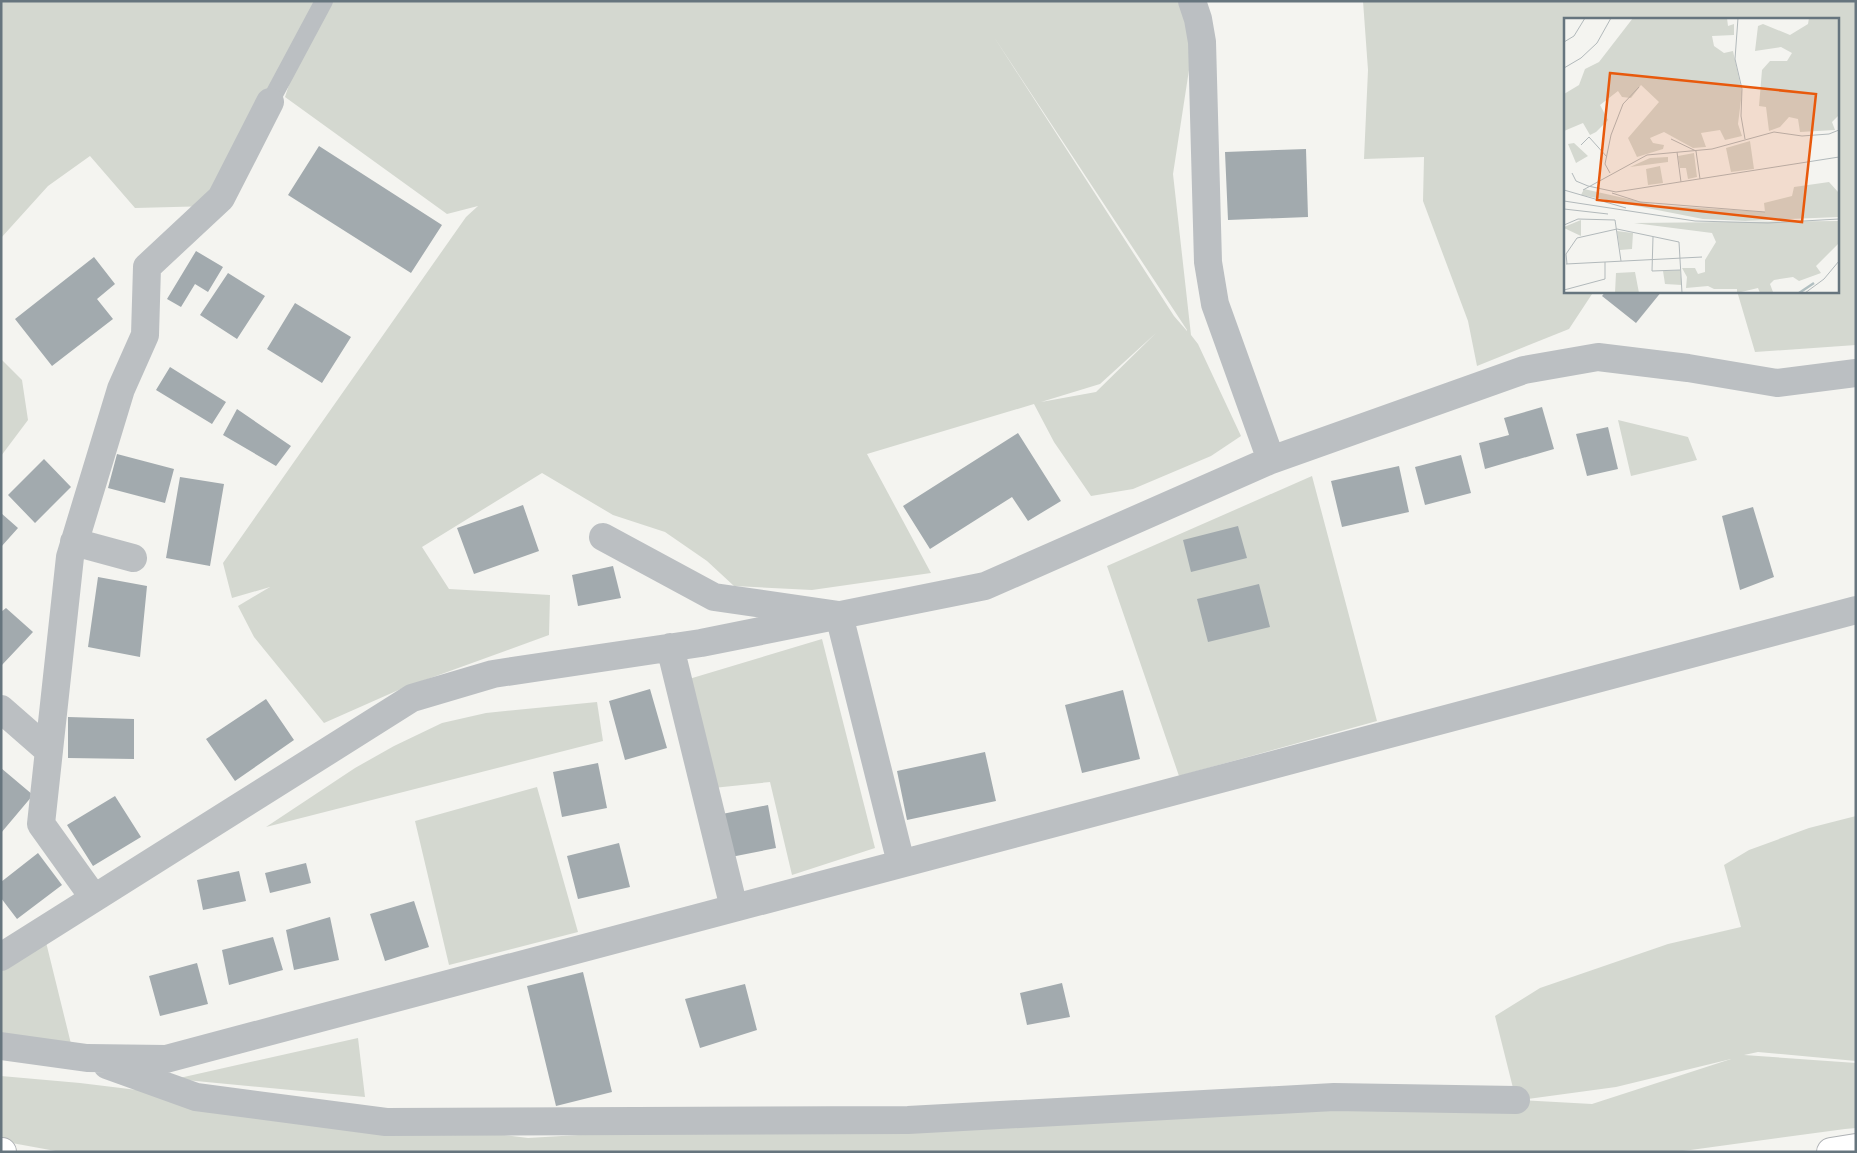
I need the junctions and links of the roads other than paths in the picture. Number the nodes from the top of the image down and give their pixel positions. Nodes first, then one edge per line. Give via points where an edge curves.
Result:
1 (324, 1) edge
2 (1192, 1) edge
3 (270, 102) joint
4 (1856, 373) edge
5 (1271, 460) junction
6 (603, 537) dead end
7 (74, 542) junction
8 (134, 558) dead end
9 (1856, 610) edge
10 (838, 615) junction
11 (670, 647) junction
12 (1, 709) edge
13 (49, 751) junction
14 (901, 864) junction
15 (94, 898) junction
16 (734, 908) junction
17 (1, 957) edge
18 (1, 1046) edge
19 (87, 1058) junction
20 (1516, 1100) dead end
21 (1856, 1148) edge
22 (1831, 1152) edge

1 - 3 lane
2 - 5 street via 1202,42 1205,206 1208,262 1215,304
3 - 7 street via 221,198 147,267 146,335 121,389
4 - 5 street via 1777,383 1598,357 1524,370
5 - 10 street via 985,586
6 - 10 street via 714,597
7 - 8 street
7 - 13 street
9 - 14 street
10 - 11 street
10 - 14 street
11 - 15 street via 493,674 412,698
11 - 16 street
12 - 13 street
13 - 15 street via 41,824
14 - 16 street
15 - 17 street
16 - 19 street via 166,1059
18 - 19 street
19 - 20 street via 196,1097 386,1122 908,1120 1334,1097
21 - 22 highway

